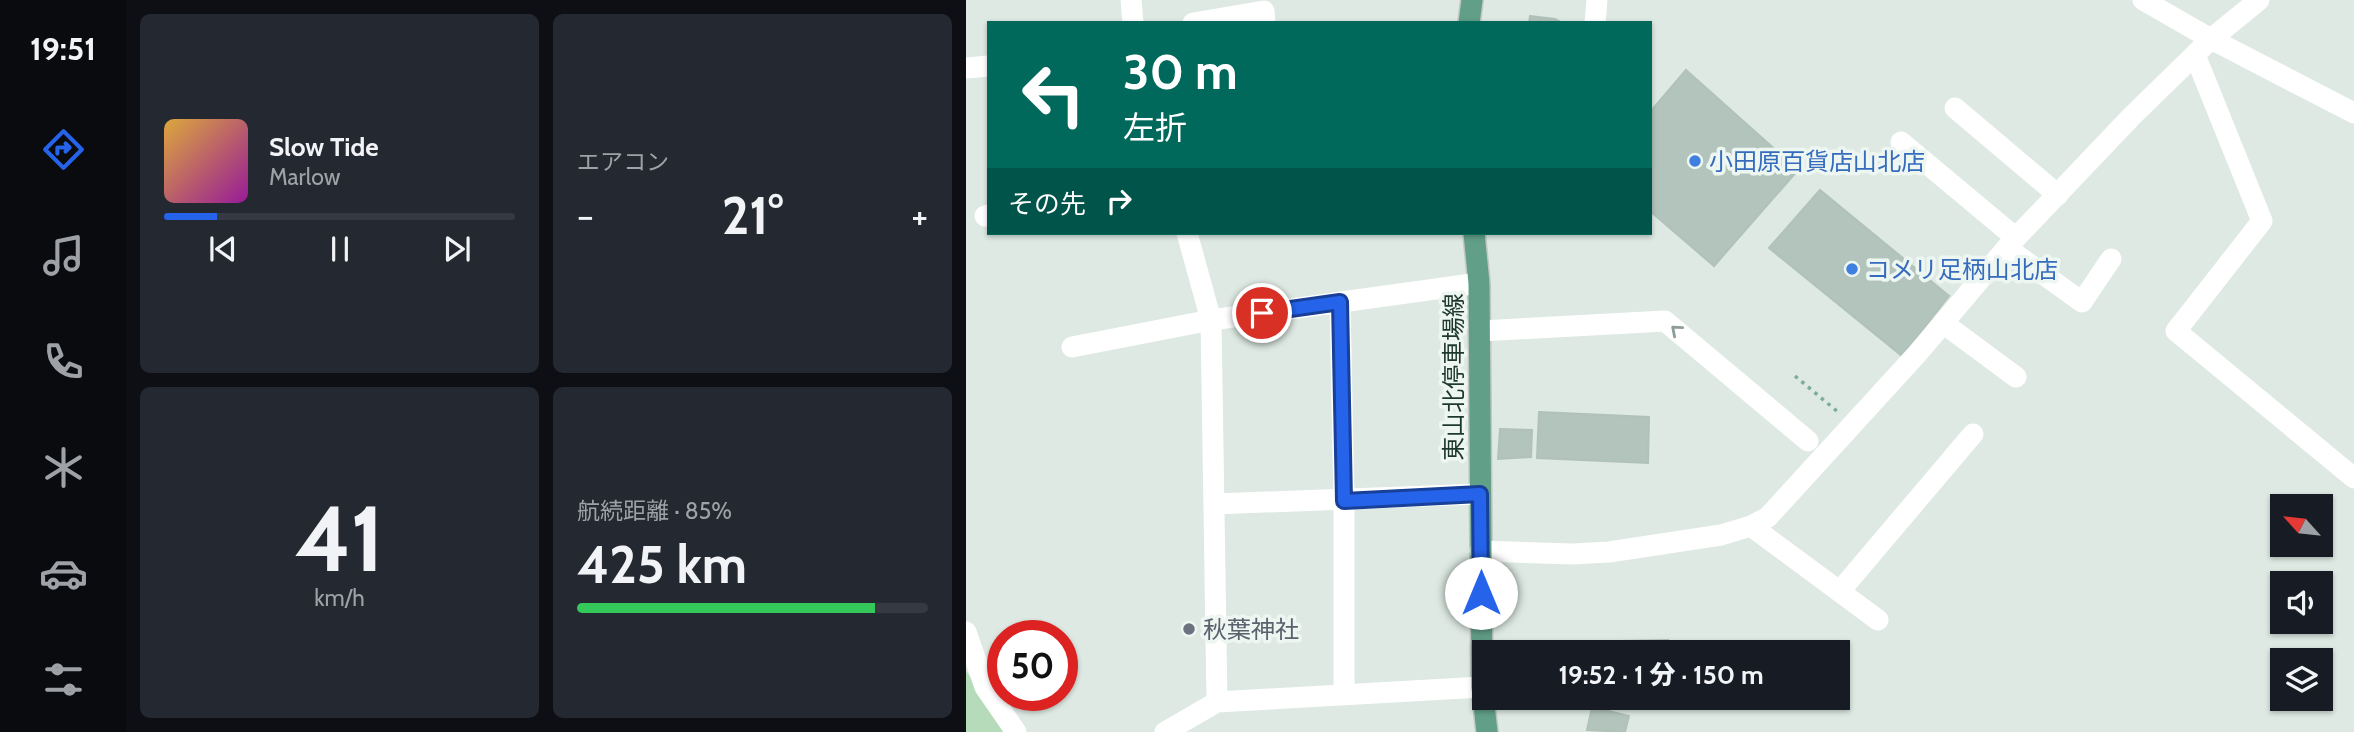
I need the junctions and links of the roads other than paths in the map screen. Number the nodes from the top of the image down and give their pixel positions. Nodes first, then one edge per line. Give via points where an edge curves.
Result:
1 (1131, 0) edge
2 (1472, 0) edge
3 (1597, 0) edge
4 (2143, 0) edge
5 (2259, 0) edge
6 (1133, 21) edge
7 (1205, 21) edge
8 (1265, 21) edge
9 (1469, 21) edge
10 (1595, 21) edge
11 (2211, 39) junction
12 (2195, 55) junction
13 (987, 66) edge
14 (966, 68) edge
15 (1955, 108) dead end
16 (2354, 113) edge
17 (1901, 142) dead end
18 (2058, 195) junction
19 (1188, 235) edge
20 (1474, 235) edge
21 (2012, 243) junction
22 (2111, 259) dead end
23 (1479, 283) junction
24 (1340, 302) junction
25 (1211, 320) junction
26 (1943, 323) junction
27 (1479, 331) junction
28 (1072, 347) dead end
29 (2015, 377) dead end
30 (1973, 434) dead end
31 (1808, 441) dead end
32 (2354, 478) edge
33 (1480, 494) junction
34 (1344, 501) junction
35 (1214, 504) junction
36 (1751, 526) junction
37 (1480, 551) junction
38 (1840, 591) junction
39 (1878, 620) dead end
40 (966, 632) edge
41 (1481, 640) edge
42 (1472, 688) edge
43 (1344, 694) junction
44 (1217, 702) junction
45 (1485, 710) edge
46 (1016, 732) edge
47 (1165, 732) edge
48 (1487, 732) edge

1 - 6 street
2 - 9 main road
3 - 10 street
4 - 11 street
5 - 11 street
7 - 8 street via 1264,11
11 - 12 street
11 - 16 street
12 - 18 street
12 - 32 street via 2262,221 2176,331
13 - 14 street
15 - 18 street
17 - 21 street
18 - 21 street
19 - 25 street
20 - 23 main road, 東山北停車場線
21 - 22 street via 2082,302
21 - 26 street
23 - 24 street
23 - 27 main road, 東山北停車場線
24 - 25 street
24 - 34 street
25 - 28 street
25 - 35 street
26 - 29 street
26 - 36 street via 1768,517
31 -> 27 street via 1665,321
27 - 33 main road, 東山北停車場線
30 - 38 street
33 - 34 street
33 - 37 main road, 東山北停車場線
34 - 35 street
34 - 43 street
35 - 44 street
36 - 37 street via 1609,552
36 - 38 street
37 - 41 main road, 東山北停車場線
38 - 39 street
40 - 46 street via 985,687
42 - 43 street
43 - 44 street
44 - 47 street
45 - 48 main road, 東山北停車場線

